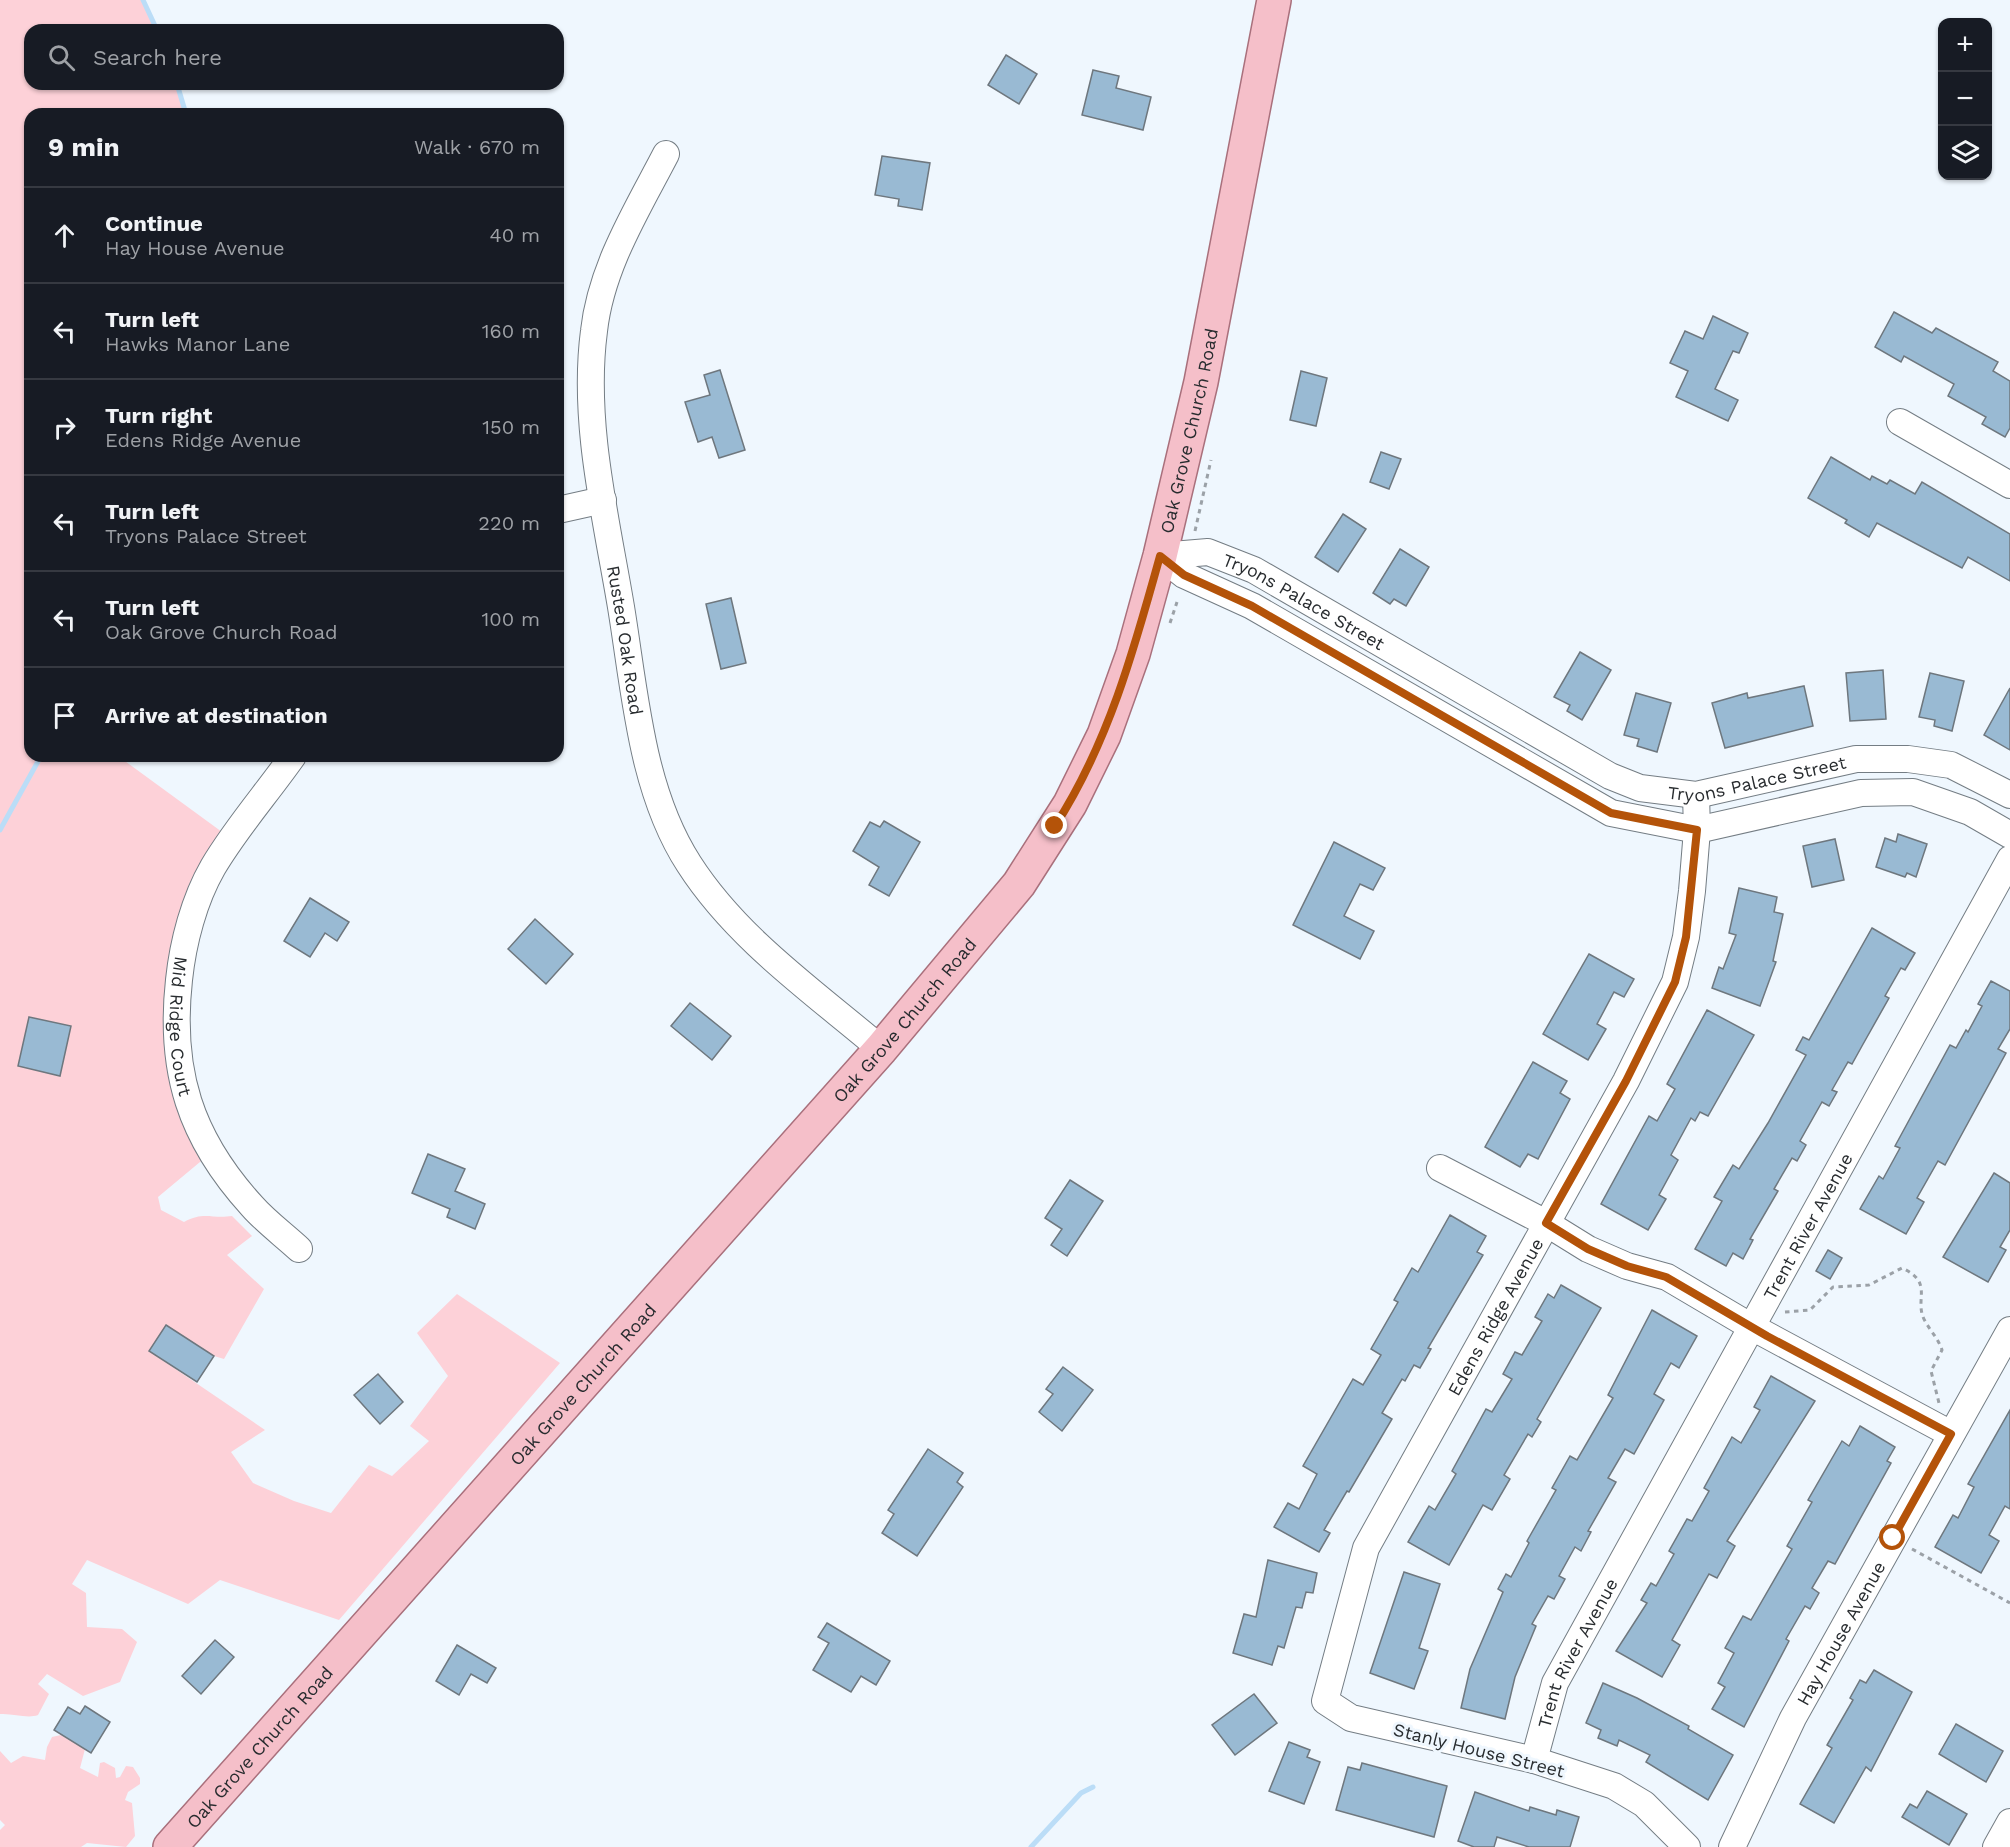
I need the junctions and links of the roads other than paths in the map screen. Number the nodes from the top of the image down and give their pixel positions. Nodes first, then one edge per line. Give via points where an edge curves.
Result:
1 (1274, 0) edge
2 (666, 154) dead end
3 (1900, 422) dead end
4 (2010, 485) edge
5 (603, 500) junction
6 (564, 509) edge
7 (1160, 556) junction
8 (1424, 669) junction
9 (1408, 698) junction
10 (289, 762) edge
11 (1696, 795) junction
12 (2010, 795) edge
13 (1697, 830) junction
14 (2010, 835) edge
15 (2010, 859) edge
16 (881, 1050) junction
17 (1440, 1168) dead end
18 (1546, 1223) junction
19 (299, 1249) dead end
20 (1750, 1326) junction
21 (2010, 1330) edge
22 (1951, 1434) junction
23 (1324, 1701) joint
24 (1534, 1760) junction
25 (2010, 1822) edge
26 (170, 1847) edge
27 (1686, 1847) edge
28 (1732, 1847) edge
29 (1996, 1847) edge

1 - 7 main road, Oak Grove Church Road via 1201,382
2 - 5 street, Rusted Oak Road via 627,228 605,280 597,314 590,396
3 - 4 street
5 - 6 street
5 - 16 street, Rusted Oak Road via 646,755 662,809 688,863 731,921
7 - 8 street, Tryons Palace Street via 1208,552 1254,570
7 - 9 street, Tryons Palace Street via 1184,575 1252,606
7 - 16 main road, Oak Grove Church Road via 1133,654 1107,725 1070,804 1019,884
8 - 9 street
8 - 11 street, Tryons Palace Street via 1610,776 1640,788
9 - 13 street, Tryons Palace Street via 1611,813
10 - 19 street, Mid Ridge Court via 213,868 192,915 180,964 175,1015 183,1088 200,1132 224,1172 253,1207
11 - 12 street, Tryons Palace Street via 1856,759 1908,759 1951,765
11 - 13 street, Edens Ridge Avenue
13 - 14 street, Tryons Palace Street via 1861,793 1913,792 1970,812
13 - 18 street, Edens Ridge Avenue via 1686,937 1675,982 1626,1081
15 - 20 street, Trent River Avenue
16 - 26 main road, Oak Grove Church Road
17 - 18 street
18 - 20 street via 1588,1249 1666,1277
18 - 23 street, Edens Ridge Avenue via 1366,1548
20 - 22 street
20 - 24 street, Trent River Avenue via 1555,1683
21 - 22 street, Hay House Avenue
22 - 28 street, Hay House Avenue via 1793,1718
23 - 24 street, Stanly House Street via 1351,1718
24 - 27 street, Stanly House Street via 1614,1786 1644,1804
25 - 29 street

